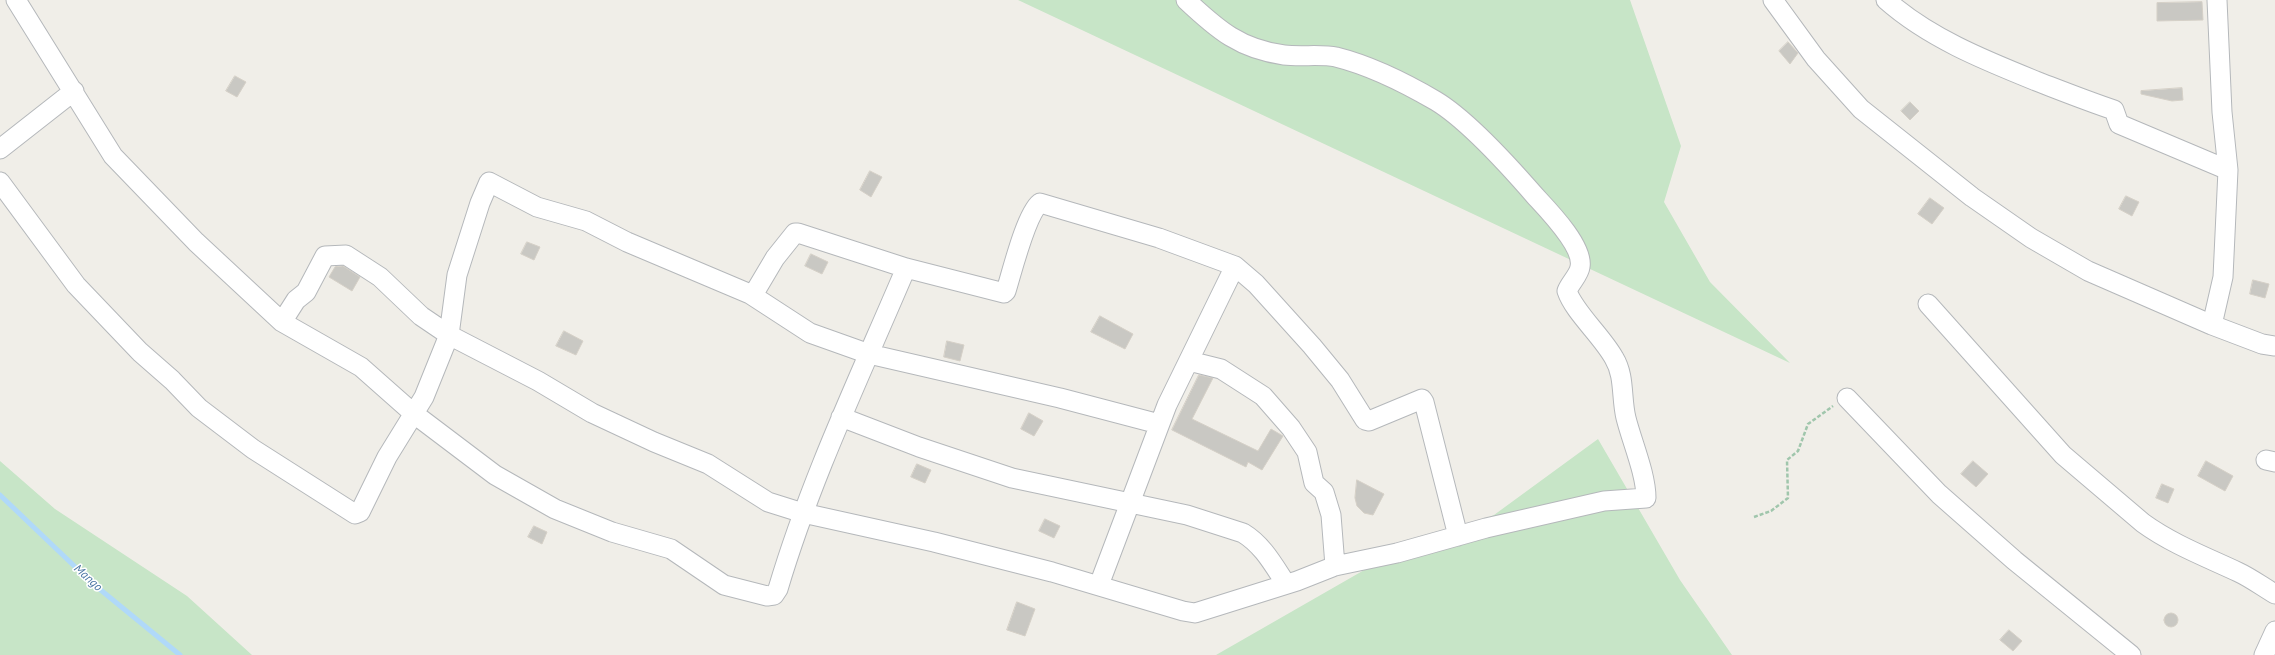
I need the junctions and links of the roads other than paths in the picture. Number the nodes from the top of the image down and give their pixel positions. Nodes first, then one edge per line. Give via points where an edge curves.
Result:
1 (16, 0) edge
2 (1186, 0) edge
3 (1772, 0) edge
4 (1886, 0) edge
5 (2217, 0) edge
6 (74, 91) junction
7 (0, 149) edge
8 (2228, 170) junction
9 (0, 182) edge
10 (1235, 266) junction
11 (906, 268) junction
12 (750, 294) junction
13 (1928, 304) dead end
14 (282, 322) junction
15 (2212, 325) junction
16 (448, 335) junction
17 (2275, 346) edge
18 (869, 354) junction
19 (1189, 361) junction
20 (1847, 398) road end
21 (414, 413) junction
22 (841, 417) junction
23 (1159, 424) junction
24 (1130, 503) junction
25 (803, 513) junction
26 (1458, 536) junction
27 (1335, 566) junction
28 (1286, 584) junction
29 (1099, 585) junction
30 (2275, 594) edge
31 (2275, 631) edge
32 (2131, 655) edge
33 (2264, 655) edge

1 - 6 street
2 - 26 street via 1232,39 1265,51 1285,55 1334,57 1361,65 1436,101 1473,131 1519,177 1560,224 1576,249 1580,258 1580,268 1567,291 1574,306 1597,332 1615,359 1621,374 1626,417 1646,498 1604,501
3 - 15 street via 1816,59 1862,109 1972,197 2031,238 2088,271
4 - 8 street via 1903,16 1955,46 2083,100 2114,110 2119,124
5 - 8 street via 2222,112
6 - 7 street
6 - 14 street via 113,156 196,242
8 - 15 street via 2223,277
9 - 21 street via 76,285 198,408 253,449 354,514 360,512 387,457
10 - 11 street via 1159,238 1040,204 1035,207 1027,225 1004,293
10 - 19 street
10 - 26 street via 1256,284 1312,346 1340,380 1365,420 1369,421 1422,399
11 - 12 street via 798,233 792,236 756,290
11 - 18 street
12 - 16 street via 627,242 586,221 537,207 489,182 457,275
12 - 18 street via 810,333
13 - 30 street via 2063,455 2143,523
14 - 16 street via 296,300 306,292 325,256 346,254 380,277 421,316
14 - 21 street via 361,367
15 - 17 street via 2262,344
16 - 21 street via 424,397
16 - 25 street via 538,381 592,413 708,464 768,502
18 - 22 street
18 - 23 street
19 - 23 street
19 - 27 street via 1221,369 1263,396 1291,428 1307,452 1314,483 1324,492 1330,509
20 - 32 street via 1939,494 2026,570
21 - 25 street via 495,475 555,509 612,532 671,549 724,585 767,596 774,595
22 - 24 street via 972,466 1058,489
22 - 25 street
23 - 24 street
24 - 28 street via 1187,515 1243,533 1269,558
24 - 29 street
25 - 29 street via 934,542
26 - 27 street via 1397,553
27 - 28 street
28 - 29 street via 1195,613
31 - 33 street

